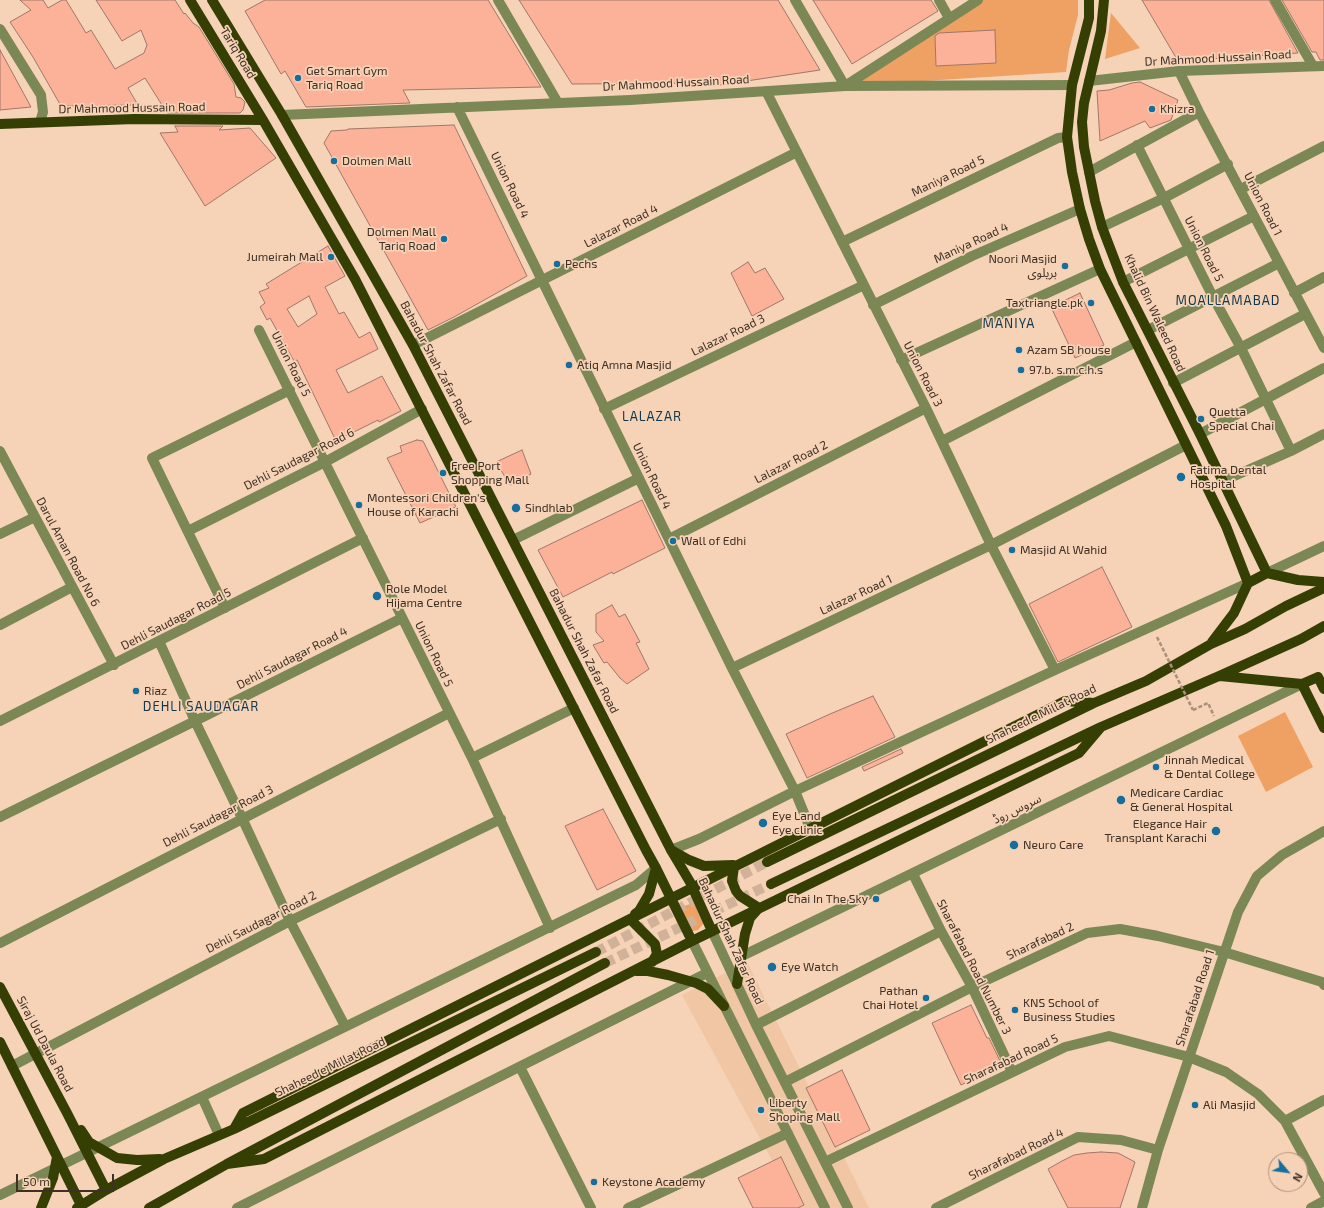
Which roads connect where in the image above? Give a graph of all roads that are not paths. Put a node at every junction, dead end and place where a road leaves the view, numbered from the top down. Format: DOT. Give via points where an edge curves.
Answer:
graph roads {
  1 [pos="190,0"];
  2 [pos="212,0"];
  3 [pos="498,0"];
  4 [pos="795,0"];
  5 [pos="939,0"];
  6 [pos="978,0"];
  7 [pos="1089,0"];
  8 [pos="1104,0"];
  9 [pos="1276,0"];
  10 [pos="949,18"];
  11 [pos="0,29"];
  12 [pos="1313,66"];
  13 [pos="1324,66"];
  14 [pos="1179,71"];
  15 [pos="1089,81"];
  16 [pos="1072,85"];
  17 [pos="845,86"];
  18 [pos="766,91"];
  19 [pos="558,102"];
  20 [pos="456,107"];
  21 [pos="1199,112"];
  22 [pos="282,115"];
  23 [pos="264,120"];
  24 [pos="40,122"];
  25 [pos="0,124"];
  26 [pos="1067,137"];
  27 [pos="1138,145"];
  28 [pos="1324,146"];
  29 [pos="797,152"];
  30 [pos="1228,164"];
  31 [pos="1088,172"];
  32 [pos="1241,189"];
  33 [pos="1164,198"];
  34 [pos="1080,209"];
  35 [pos="1254,216"];
  36 [pos="1102,227"];
  37 [pos="842,242"];
  38 [pos="1190,249"];
  39 [pos="1279,263"];
  40 [pos="1100,269"];
  41 [pos="1324,278"];
  42 [pos="542,281"];
  43 [pos="1123,282"];
  44 [pos="864,285"];
  45 [pos="1294,292"];
  46 [pos="1214,297"];
  47 [pos="874,305"];
  48 [pos="1305,314"];
  49 [pos="259,330"];
  50 [pos="1148,330"];
  51 [pos="1136,342"];
  52 [pos="413,345"];
  53 [pos="1241,348"];
  54 [pos="1324,348"];
  55 [pos="901,360"];
  56 [pos="1324,368"];
  57 [pos="1173,383"];
  58 [pos="290,390"];
  59 [pos="1266,399"];
  60 [pos="926,408"];
  61 [pos="422,409"];
  62 [pos="604,409"];
  63 [pos="1200,434"];
  64 [pos="1324,434"];
  65 [pos="942,441"];
  66 [pos="1186,445"];
  67 [pos="0,451"];
  68 [pos="1291,451"];
  69 [pos="325,462"];
  70 [pos="639,478"];
  71 [pos="1223,481"];
  72 [pos="35,516"];
  73 [pos="1241,518"];
  74 [pos="1226,526"];
  75 [pos="188,530"];
  76 [pos="0,534"];
  77 [pos="363,538"];
  78 [pos="669,539"];
  79 [pos="513,540"];
  80 [pos="992,545"];
  81 [pos="1324,546"];
  82 [pos="1267,573"];
  83 [pos="1324,582"];
  84 [pos="1248,583"];
  85 [pos="72,587"];
  86 [pos="1324,588"];
  87 [pos="225,608"];
  88 [pos="402,618"];
  89 [pos="0,625"];
  90 [pos="1324,626"];
  91 [pos="160,641"];
  92 [pos="1211,644"];
  93 [pos="114,665"];
  94 [pos="732,668"];
  95 [pos="1324,668"];
  96 [pos="1055,670"];
  97 [pos="1219,676"];
  98 [pos="1321,676"];
  99 [pos="1302,684"];
  100 [pos="1324,689"];
  101 [pos="1094,702"];
  102 [pos="574,708"];
  103 [pos="448,713"];
  104 [pos="195,721"];
  105 [pos="0,722"];
  106 [pos="1101,727"];
  107 [pos="1324,728"];
  108 [pos="472,758"];
  109 [pos="795,791"];
  110 [pos="0,817"];
  111 [pos="242,818"];
  112 [pos="501,819"];
  113 [pos="810,828"];
  114 [pos="1324,831"];
  115 [pos="671,850"];
  116 [pos="767,862"];
  117 [pos="736,866"];
  118 [pos="656,868"];
  119 [pos="913,874"];
  120 [pos="772,884"];
  121 [pos="692,888"];
  122 [pos="671,898"];
  123 [pos="759,908"];
  124 [pos="626,921"];
  125 [pos="290,922"];
  126 [pos="550,928"];
  127 [pos="712,931"];
  128 [pos="941,931"];
  129 [pos="692,941"];
  130 [pos="0,943"];
  131 [pos="596,952"];
  132 [pos="1224,952"];
  133 [pos="742,956"];
  134 [pos="652,962"];
  135 [pos="606,964"];
  136 [pos="634,971"];
  137 [pos="707,973"];
  138 [pos="690,981"];
  139 [pos="737,984"];
  140 [pos="1324,985"];
  141 [pos="972,986"];
  142 [pos="0,987"];
  143 [pos="724,1006"];
  144 [pos="756,1025"];
  145 [pos="345,1026"];
  146 [pos="0,1042"];
  147 [pos="36,1054"];
  148 [pos="1189,1058"];
  149 [pos="12,1066"];
  150 [pos="520,1067"];
  151 [pos="1012,1072"];
  152 [pos="785,1082"];
  153 [pos="202,1097"];
  154 [pos="1324,1100"];
  155 [pos="67,1113"];
  156 [pos="1285,1121"];
  157 [pos="234,1128"];
  158 [pos="788,1133"];
  159 [pos="219,1135"];
  160 [pos="99,1148"];
  161 [pos="1158,1150"];
  162 [pos="87,1154"];
  163 [pos="164,1159"];
  164 [pos="825,1162"];
  165 [pos="58,1164"];
  166 [pos="227,1164"];
  167 [pos="106,1190"];
  168 [pos="1324,1193"];
  169 [pos="0,1195"];
  170 [pos="169,1197"];
  171 [pos="1324,1201"];
  172 [pos="79,1207"];
  173 [pos="41,1208"];
  174 [pos="148,1208"];
  175 [pos="165,1208"];
  176 [pos="237,1208"];
  177 [pos="591,1208"];
  178 [pos="628,1208"];
  179 [pos="825,1208"];
  180 [pos="848,1208"];
  181 [pos="936,1208"];
  182 [pos="1142,1208"];
  183 [pos="1311,1208"];
  1 -- 23 [label="main road, Tariq Road"];
  2 -- 22 [label="main road, Tariq Road"];
  3 -- 19 [label="street"];
  4 -- 17 [label="street"];
  5 -- 10 [label="street"];
  6 -- 10 [label="street"];
  7 -- 16 [label="main road" via="1089,18"];
  8 -- 15 [label="main road, Khalid Bin Waleed Road" via="1101,31"];
  9 -- 12 [label="street"];
  10 -- 17 [label="street"];
  11 -- 24 [label="street" via="41,95 43,112"];
  12 -- 13 [label="street, Dr Mahmood Hussain Road"];
  12 -- 14 [label="street, Dr Mahmood Hussain Road"];
  14 -- 15 [label="street, Dr Mahmood Hussain Road"];
  14 -- 21 [label="street, Union Road 1"];
  15 -- 31 [label="main road, Khalid Bin Waleed Road" via="1082,122"];
  16 -- 17 [label="street, Dr Mahmood Hussain Road"];
  16 -- 26 [label="main road"];
  17 -- 18 [label="street, Dr Mahmood Hussain Road"];
  18 -- 19 [label="street, Dr Mahmood Hussain Road"];
  18 -- 29 [label="street, Union Road 3"];
  19 -- 20 [label="street, Dr Mahmood Hussain Road"];
  20 -- 22 [label="street, Dr Mahmood Hussain Road"];
  20 -- 42 [label="street, Union Road 4"];
  21 -- 27 [label="street"];
  21 -- 30 [label="street, Union Road 1"];
  22 -- 52 [label="main road, Bahadur Shah Zafar Road"];
  23 -- 24 [label="main road, Dr Mahmood Hussain Road" via="134,119"];
  23 -- 61 [label="main road" via="355,278"];
  24 -- 25 [label="main road, Dr Mahmood Hussain Road"];
  26 -- 34 [label="main road"];
  26 -- 37 [label="street, Maniya Road 5" via="1058,138"];
  27 -- 31 [label="street"];
  27 -- 33 [label="street, Union Road 5"];
  28 -- 32 [label="street"];
  29 -- 37 [label="street, Union Road 3"];
  29 -- 42 [label="street, Lalazar Road 4"];
  30 -- 32 [label="street, Union Road 1"];
  30 -- 33 [label="street"];
  31 -- 36 [label="main road, Khalid Bin Waleed Road"];
  32 -- 35 [label="street, Union Road 1"];
  33 -- 36 [label="street"];
  33 -- 38 [label="street, Union Road 5"];
  34 -- 40 [label="main road"];
  34 -- 47 [label="street, Maniya Road 4" via="972,256"];
  35 -- 38 [label="street"];
  35 -- 39 [label="street, Union Road 1"];
  36 -- 43 [label="main road, Khalid Bin Waleed Road"];
  37 -- 44 [label="street, Union Road 3"];
  38 -- 43 [label="street"];
  38 -- 46 [label="street, Union Road 5"];
  39 -- 45 [label="street, Union Road 1"];
  39 -- 46 [label="street"];
  40 -- 51 [label="main road"];
  40 -- 55 [label="street"];
  41 -- 45 [label="street"];
  42 -- 52 [label="street, Lalazar Road 4"];
  42 -- 62 [label="street, Union Road 4"];
  43 -- 50 [label="main road, Khalid Bin Waleed Road"];
  44 -- 47 [label="street, Union Road 3"];
  44 -- 62 [label="street, Lalazar Road 3"];
  45 -- 48 [label="street, Union Road 1"];
  46 -- 50 [label="street"];
  46 -- 53 [label="street, Union Road 5"];
  47 -- 55 [label="street, Union Road 3"];
  48 -- 53 [label="street"];
  48 -- 54 [label="street, Union Road 1"];
  49 -- 58 [label="street, Union Road 5"];
  50 -- 57 [label="main road, Khalid Bin Waleed Road"];
  51 -- 65 [label="street"];
  51 -- 66 [label="main road"];
  52 -- 79 [label="main road, Bahadur Shah Zafar Road"];
  53 -- 57 [label="street"];
  53 -- 59 [label="street, Union Road 5"];
  55 -- 60 [label="street, Union Road 3"];
  56 -- 59 [label="street"];
  57 -- 63 [label="main road, Khalid Bin Waleed Road"];
  58 -- 69 [label="street, Union Road 5"];
  58 -- 75 [label="street" via="152,458"];
  59 -- 63 [label="street"];
  59 -- 68 [label="street, Union Road 5"];
  60 -- 65 [label="street, Union Road 3"];
  60 -- 78 [label="street, Lalazar Road 2"];
  61 -- 69 [label="street, Dehli Saudagar Road 6"];
  61 -- 102 [label="main road"];
  62 -- 70 [label="street, Union Road 4"];
  63 -- 71 [label="main road, Khalid Bin Waleed Road"];
  64 -- 68 [label="street"];
  65 -- 80 [label="street, Union Road 3"];
  66 -- 74 [label="main road"];
  66 -- 80 [label="street, Lalazar Road 1"];
  67 -- 72 [label="street, Darul Aman Road No 6"];
  68 -- 71 [label="street"];
  69 -- 75 [label="street, Dehli Saudagar Road 6"];
  69 -- 77 [label="street, Union Road 5"];
  70 -- 78 [label="street, Union Road 4"];
  70 -- 79 [label="street"];
  71 -- 73 [label="main road, Khalid Bin Waleed Road"];
  72 -- 76 [label="street"];
  72 -- 85 [label="street, Darul Aman Road No 6"];
  73 -- 74 [label="main road"];
  73 -- 82 [label="main road, Khalid Bin Waleed Road"];
  74 -- 84 [label="main road"];
  75 -- 87 [label="street"];
  77 -- 87 [label="street, Dehli Saudagar Road 5"];
  77 -- 88 [label="street, Union Road 5"];
  78 -- 94 [label="street, Union Road 4"];
  79 -- 115 [label="main road, Bahadur Shah Zafar Road"];
  80 -- 94 [label="street, Lalazar Road 1"];
  80 -- 96 [label="street, Union Road 3"];
  81 -- 82 [label="street"];
  82 -- 83 [label="main road" via="1298,580"];
  82 -- 84 [label="main road"];
  84 -- 92 [label="main road" via="1234,613"];
  84 -- 96 [label="street"];
  85 -- 89 [label="street"];
  85 -- 93 [label="street, Darul Aman Road No 6"];
  86 -- 92 [label="main road, Shaheed e Millat Road"];
  87 -- 91 [label="street, Dehli Saudagar Road 5"];
  88 -- 103 [label="street, Union Road 5"];
  88 -- 104 [label="street, Dehli Saudagar Road 4"];
  90 -- 97 [label="main road"];
  91 -- 93 [label="street, Dehli Saudagar Road 5"];
  91 -- 104 [label="street"];
  92 -- 101 [label="main road, Shaheed e Millat Road" via="1146,681"];
  93 -- 105 [label="street, Dehli Saudagar Road 5"];
  94 -- 109 [label="street, Union Road 4"];
  95 -- 98 [label="main road"];
  96 -- 109 [label="street"];
  97 -- 99 [label="main road"];
  97 -- 106 [label="main road"];
  98 -- 99 [label="main road"];
  98 -- 100 [label="main road"];
  99 -- 107 [label="main road"];
  99 -- 119 [label="street, سروس روڈ"];
  101 -- 113 [label="main road" via="1065,701"];
  101 -- 116 [label="main road, Shaheed e Millat Road"];
  102 -- 108 [label="street"];
  102 -- 118 [label="main road"];
  103 -- 108 [label="street, Union Road 5"];
  103 -- 111 [label="street, Dehli Saudagar Road 3"];
  104 -- 110 [label="street, Dehli Saudagar Road 4"];
  104 -- 111 [label="street"];
  106 -- 120 [label="main road"];
  106 -- 123 [label="main road" via="1079,753"];
  108 -- 112 [label="street, Union Road 5"];
  109 -- 113 [label="street, Union Road 4"];
  109 -- 115 [label="street"];
  111 -- 125 [label="street"];
  111 -- 130 [label="street, Dehli Saudagar Road 3"];
  112 -- 125 [label="street, Dehli Saudagar Road 2"];
  112 -- 126 [label="street, Union Road 5"];
  113 -- 117 [label="main road"];
  114 -- 132 [label="street, Sharafabad Road 1" via="1282,855 1257,876 1238,912"];
  115 -- 117 [label="main road" via="704,866"];
  115 -- 121 [label="main road, Bahadur Shah Zafar Road"];
  117 -- 121 [label="main road"];
  117 -- 123 [label="main road" via="732,881 736,891"];
  118 -- 122 [label="main road"];
  118 -- 124 [label="main road" via="649,894 640,911"];
  118 -- 126 [label="street" via="636,886"];
  119 -- 128 [label="street, Sharafabad Road Number 3"];
  119 -- 133 [label="street, سروس روڈ"];
  121 -- 122 [label="main road"];
  121 -- 127 [label="main road, Bahadur Shah Zafar Road"];
  122 -- 124 [label="main road"];
  122 -- 129 [label="main road"];
  123 -- 127 [label="main road"];
  123 -- 133 [label="main road" via="750,918"];
  124 -- 134 [label="main road" via="655,944 656,954"];
  124 -- 157 [label="main road" via="244,1113"];
  125 -- 145 [label="street"];
  125 -- 147 [label="street, Dehli Saudagar Road 2"];
  126 -- 145 [label="street"];
  127 -- 129 [label="main road"];
  127 -- 139 [label="street, Bahadur Shah Zafar Road"];
  128 -- 141 [label="street, Sharafabad Road Number 3"];
  128 -- 144 [label="street"];
  129 -- 134 [label="main road"];
  129 -- 137 [label="street"];
  131 -- 157 [label="main road, Shaheed e Millat Road"];
  132 -- 140 [label="street, Sharafabad 2" via="1322,982"];
  132 -- 141 [label="street, Sharafabad 2" via="1120,929 1087,933"];
  132 -- 148 [label="street, Sharafabad Road 1"];
  133 -- 139 [label="main road"];
  134 -- 136 [label="main road"];
  135 -- 166 [label="main road"];
  136 -- 138 [label="main road" via="648,971"];
  136 -- 166 [label="main road" via="264,1159"];
  137 -- 138 [label="street"];
  137 -- 143 [label="street"];
  138 -- 143 [label="main road" via="708,989"];
  138 -- 150 [label="street"];
  139 -- 144 [label="street, Bahadur Shah Zafar Road"];
  141 -- 151 [label="street, Sharafabad Road Number 3"];
  141 -- 152 [label="street, Sharafabad 2"];
  142 -- 147 [label="main road, Siraj Ud Daula Road"];
  143 -- 158 [label="street"];
  144 -- 152 [label="street, Bahadur Shah Zafar Road"];
  145 -- 153 [label="street"];
  146 -- 149 [label="main road"];
  147 -- 149 [label="street, Dehli Saudagar Road 2"];
  147 -- 155 [label="main road, Siraj Ud Daula Road"];
  148 -- 151 [label="street, Sharafabad Road 5" via="1109,1036 1065,1047"];
  148 -- 156 [label="street, Sharafabad Road 5" via="1226,1072 1258,1094"];
  148 -- 161 [label="street, Sharafabad Road 1"];
  149 -- 165 [label="main road"];
  150 -- 176 [label="street"];
  150 -- 177 [label="street"];
  151 -- 164 [label="street, Sharafabad Road 5"];
  152 -- 164 [label="street, Bahadur Shah Zafar Road"];
  153 -- 159 [label="street"];
  153 -- 160 [label="street"];
  154 -- 156 [label="street"];
  155 -- 160 [label="main road" via="90,1142"];
  155 -- 162 [label="main road"];
  156 -- 168 [label="street, Sharafabad Road 5"];
  157 -- 159 [label="main road, Shaheed e Millat Road"];
  158 -- 178 [label="street"];
  158 -- 179 [label="street"];
  159 -- 163 [label="main road, Shaheed e Millat Road"];
  160 -- 162 [label="street"];
  160 -- 163 [label="main road" via="117,1158"];
  161 -- 181 [label="street, Sharafabad Road 4" via="1121,1140 1078,1137"];
  161 -- 182 [label="street, Sharafabad Road 1"];
  162 -- 165 [label="street"];
  162 -- 167 [label="main road"];
  163 -- 167 [label="main road, Shaheed e Millat Road"];
  164 -- 180 [label="street, Bahadur Shah Zafar Road"];
  165 -- 169 [label="street"];
  165 -- 172 [label="main road"];
  165 -- 173 [label="main road"];
  166 -- 170 [label="main road"];
  167 -- 172 [label="main road, Shaheed e Millat Road"];
  170 -- 174 [label="main road"];
  170 -- 175 [label="main road"];
  171 -- 183 [label="street"];
}
